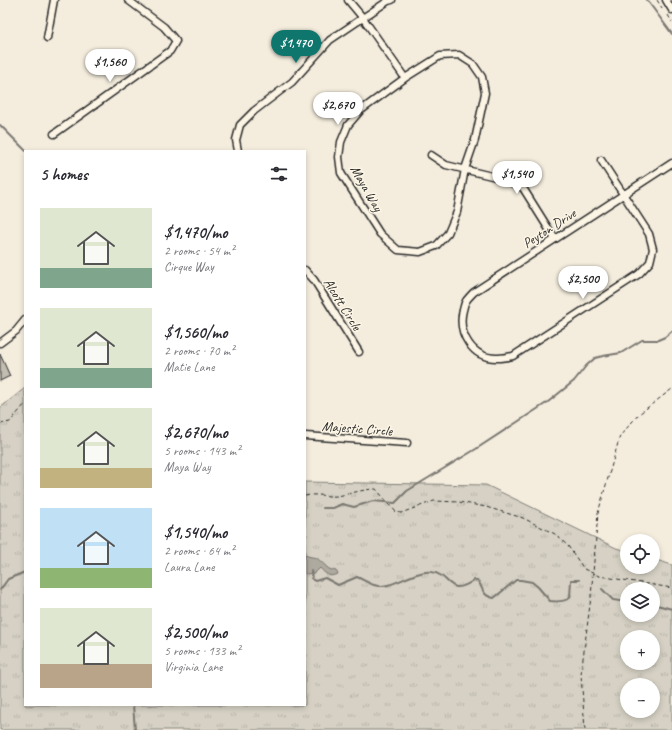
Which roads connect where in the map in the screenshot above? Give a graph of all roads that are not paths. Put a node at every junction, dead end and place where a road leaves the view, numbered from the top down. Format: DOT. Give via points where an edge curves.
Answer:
graph roads {
  1 [pos="54,0"];
  2 [pos="128,0"];
  3 [pos="348,0"];
  4 [pos="392,0"];
  5 [pos="666,0"];
  6 [pos="672,10"];
  7 [pos="363,18"];
  8 [pos="47,38"];
  9 [pos="405,78"];
  10 [pos="54,134"];
  11 [pos="238,150"];
  12 [pos="432,155"];
  13 [pos="601,160"];
  14 [pos="672,163"];
  15 [pos="465,169"];
  16 [pos="624,195"];
  17 [pos="555,239"];
  18 [pos="306,271"];
  19 [pos="24,321"];
  20 [pos="0,343"];
  21 [pos="359,352"];
  22 [pos="306,436"];
  23 [pos="407,443"];
  1 -- 8 [label="street"];
  2 -- 10 [label="street" via="164,27 176,41 170,51"];
  3 -- 7 [label="street"];
  4 -- 7 [label="street"];
  5 -- 6 [label="street"];
  7 -- 9 [label="street"];
  7 -- 11 [label="street" via="330,40 292,82 240,125 236,140"];
  9 -- 15 [label="street, Maya Way" via="440,56 459,55 473,64 482,77 485,94 475,140"];
  9 -- 15 [label="street, Maya Way" via="360,111 348,125 341,142 339,157 342,173 380,234 398,250 420,252 436,246 448,233 457,212"];
  12 -- 15 [label="street" via="446,165"];
  13 -- 16 [label="street"];
  14 -- 16 [label="street, Peyton Drive"];
  15 -- 17 [label="street" via="504,179 523,188"];
  16 -- 17 [label="street, Peyton Drive"];
  16 -- 17 [label="street, Peyton Drive" via="649,234 653,249 650,262 639,274 513,356 497,358 483,355 473,349 461,329 465,302 474,292"];
  18 -- 21 [label="street, Alcott Circle"];
  19 -- 20 [label="street"];
  22 -- 23 [label="street, Majestic Circle"];
}
